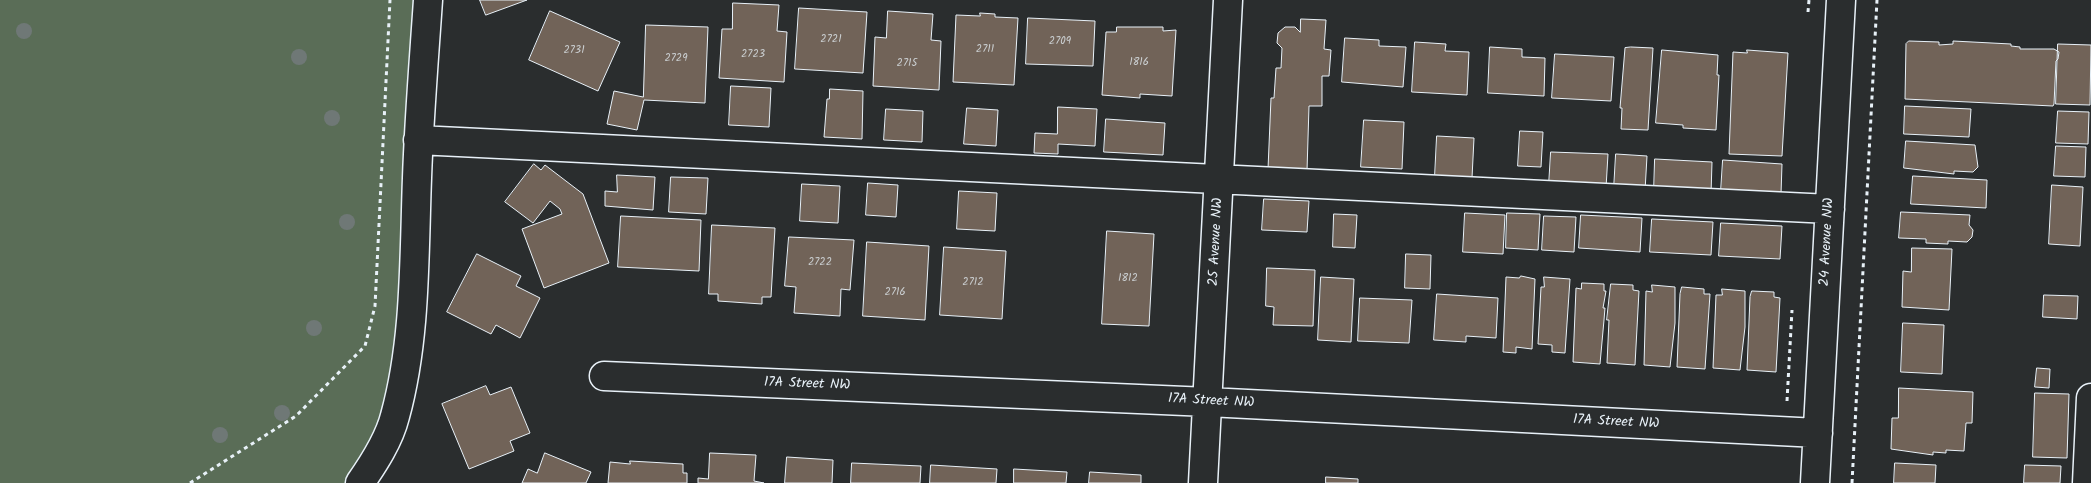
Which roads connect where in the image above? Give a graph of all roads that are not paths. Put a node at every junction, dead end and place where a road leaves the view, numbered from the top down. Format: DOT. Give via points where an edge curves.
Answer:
graph roads {
  1 [pos="428,0"];
  2 [pos="1228,0"];
  3 [pos="1841,0"];
  4 [pos="418,140"];
  5 [pos="1220,178"];
  6 [pos="1830,209"];
  7 [pos="604,376"];
  8 [pos="2091,398"];
  9 [pos="1208,402"];
  10 [pos="1818,433"];
  11 [pos="360,483"];
  12 [pos="1203,483"];
  13 [pos="1815,483"];
  14 [pos="2087,483"];
  1 -- 4 [label="street"];
  2 -- 5 [label="street, 25 Avenue NW"];
  3 -- 6 [label="street, 24 Avenue NW"];
  4 -- 5 [label="street"];
  4 -- 11 [label="street" via="406,364 395,418 376,461"];
  5 -- 6 [label="street"];
  5 -- 9 [label="street, 25 Avenue NW"];
  6 -- 10 [label="street, 24 Avenue NW"];
  7 -- 9 [label="street, 17A Street NW"];
  8 -- 14 [label="street"];
  9 -- 10 [label="street, 17A Street NW"];
  9 -- 12 [label="street, 25 Avenue NW"];
  10 -- 13 [label="street, 24 Avenue NW"];
}
